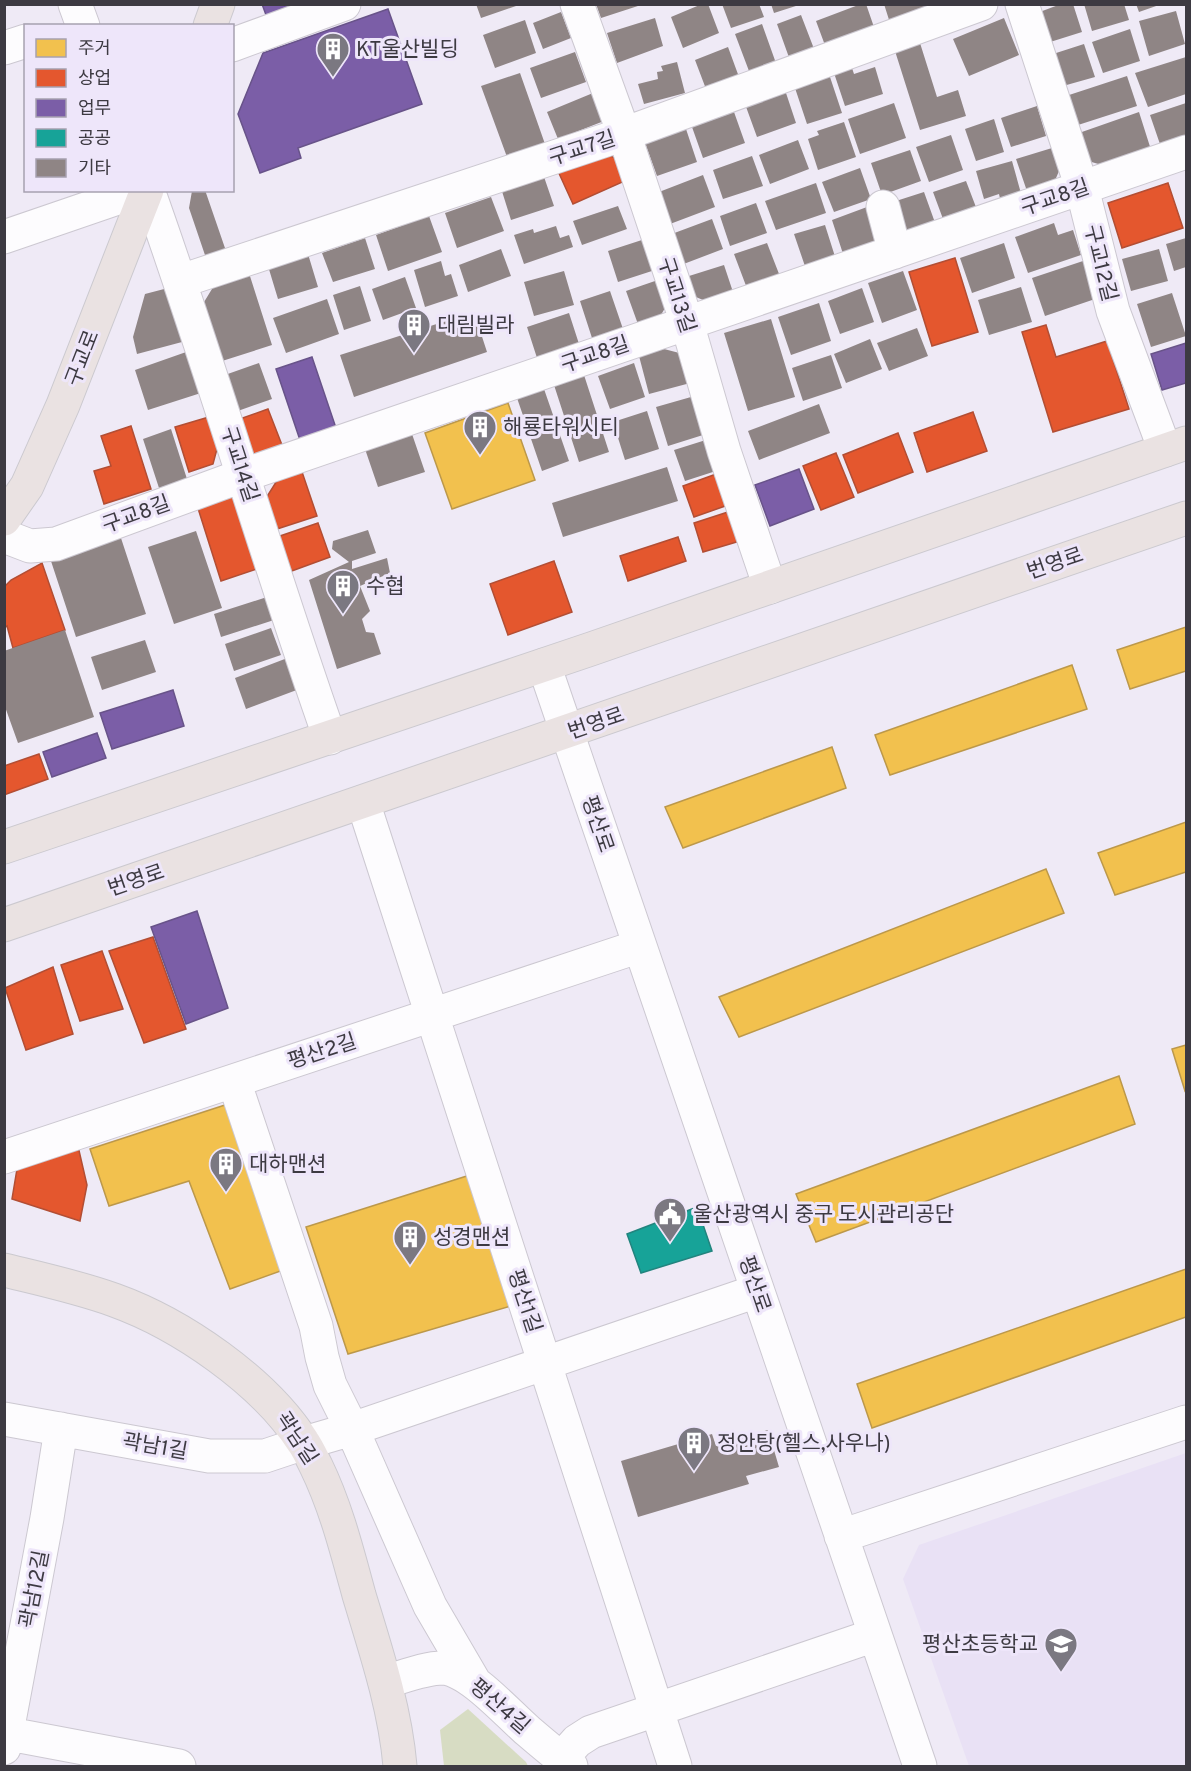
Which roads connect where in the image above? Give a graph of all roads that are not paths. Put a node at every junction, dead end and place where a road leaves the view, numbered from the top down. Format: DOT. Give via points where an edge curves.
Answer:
graph roads {
  1 [pos="218,4"];
  2 [pos="344,4"];
  3 [pos="577,4"];
  4 [pos="981,4"];
  5 [pos="1022,4"];
  6 [pos="211,24"];
  7 [pos="24,41"];
  8 [pos="234,44"];
  9 [pos="4,48"];
  10 [pos="624,134"];
  11 [pos="1186,152"];
  12 [pos="1082,188"];
  13 [pos="135,192"];
  14 [pos="147,192"];
  15 [pos="149,192"];
  16 [pos="883,207"];
  17 [pos="4,237"];
  18 [pos="895,252"];
  19 [pos="181,281"];
  20 [pos="687,323"];
  21 [pos="1176,446"];
  22 [pos="244,475"];
  23 [pos="1186,518"];
  24 [pos="4,519"];
  25 [pos="4,536"];
  26 [pos="770,587"];
  27 [pos="544,665"];
  28 [pos="567,733"];
  29 [pos="330,738"];
  30 [pos="363,802"];
  31 [pos="4,848"];
  32 [pos="4,925"];
  33 [pos="640,946"];
  34 [pos="433,1015"];
  35 [pos="234,1081"];
  36 [pos="4,1157"];
  37 [pos="4,1270"];
  38 [pos="757,1291"];
  39 [pos="545,1363"];
  40 [pos="4,1419"];
  41 [pos="1186,1422"];
  42 [pos="62,1429"];
  43 [pos="352,1429"];
  44 [pos="304,1443"];
  45 [pos="841,1536"];
  46 [pos="875,1635"];
  47 [pos="385,1682"];
  48 [pos="475,1683"];
  49 [pos="657,1709"];
  50 [pos="5,1738"];
  51 [pos="566,1763"];
  52 [pos="179,1767"];
  53 [pos="400,1767"];
  54 [pos="675,1767"];
  55 [pos="920,1767"];
  1 -- 6 [label="main road"];
  2 -- 8 [label="street"];
  3 -- 10 [label="street, 구교13길"];
  4 -- 10 [label="street, 구교7길"];
  5 -- 12 [label="street, 구교12길"];
  7 -- 9 [label="street"];
  10 -- 19 [label="street, 구교7길"];
  10 -- 20 [label="street, 구교13길"];
  11 -- 12 [label="street, 구교8길"];
  12 -- 18 [label="street, 구교8길"];
  12 -- 21 [label="street, 구교12길" via="1113,310"];
  13 -- 17 [label="street"];
  14 -- 24 [label="main road, 구교로" via="63,405 27,486"];
  15 -- 19 [label="street, 구교14길"];
  16 -- 18 [label="street"];
  18 -- 20 [label="street, 구교8길"];
  19 -- 22 [label="street, 구교14길"];
  20 -- 22 [label="street, 구교8길"];
  20 -- 26 [label="street, 구교13길" via="724,451"];
  21 -- 26 [label="main road"];
  22 -- 25 [label="street, 구교8길" via="56,544 30,546"];
  22 -- 29 [label="street, 구교14길"];
  23 -- 28 [label="main road, 번영로"];
  26 -- 27 [label="main road"];
  27 -- 28 [label="street, 평산로"];
  27 -- 29 [label="main road"];
  28 -- 30 [label="main road, 번영로"];
  28 -- 33 [label="street, 평산로"];
  29 -- 31 [label="main road"];
  30 -- 32 [label="main road, 번영로"];
  30 -- 34 [label="street, 평산1길"];
  33 -- 34 [label="street, 평산2길"];
  33 -- 38 [label="street, 평산로"];
  34 -- 35 [label="street, 평산2길"];
  34 -- 39 [label="street, 평산1길"];
  35 -- 36 [label="street, 평산2길"];
  35 -- 43 [label="street" via="316,1326 330,1385"];
  37 -- 44 [label="main road, 곽남길" via="116,1301 201,1345 276,1405"];
  38 -- 39 [label="street, 곽남1길"];
  38 -- 45 [label="street, 평산로"];
  39 -- 43 [label="street, 곽남1길"];
  39 -- 49 [label="street, 평산1길"];
  40 -- 42 [label="street, 곽남1길"];
  41 -- 45 [label="street"];
  42 -- 44 [label="street, 곽남1길" via="209,1456 265,1456"];
  42 -- 50 [label="street, 곽남12길"];
  43 -- 44 [label="street, 곽남1길"];
  43 -- 48 [label="street" via="430,1606"];
  44 -- 47 [label="main road, 곽남길" via="331,1499"];
  45 -- 46 [label="street, 평산로"];
  46 -- 49 [label="street"];
  46 -- 55 [label="street, 평산로"];
  47 -- 48 [label="street, 평산4길" via="444,1668"];
  47 -- 53 [label="main road, 곽남길"];
  48 -- 51 [label="street, 평산4길"];
  49 -- 51 [label="street" via="591,1732 577,1741"];
  49 -- 54 [label="street, 평산1길"];
  50 -- 52 [label="street"];
}
